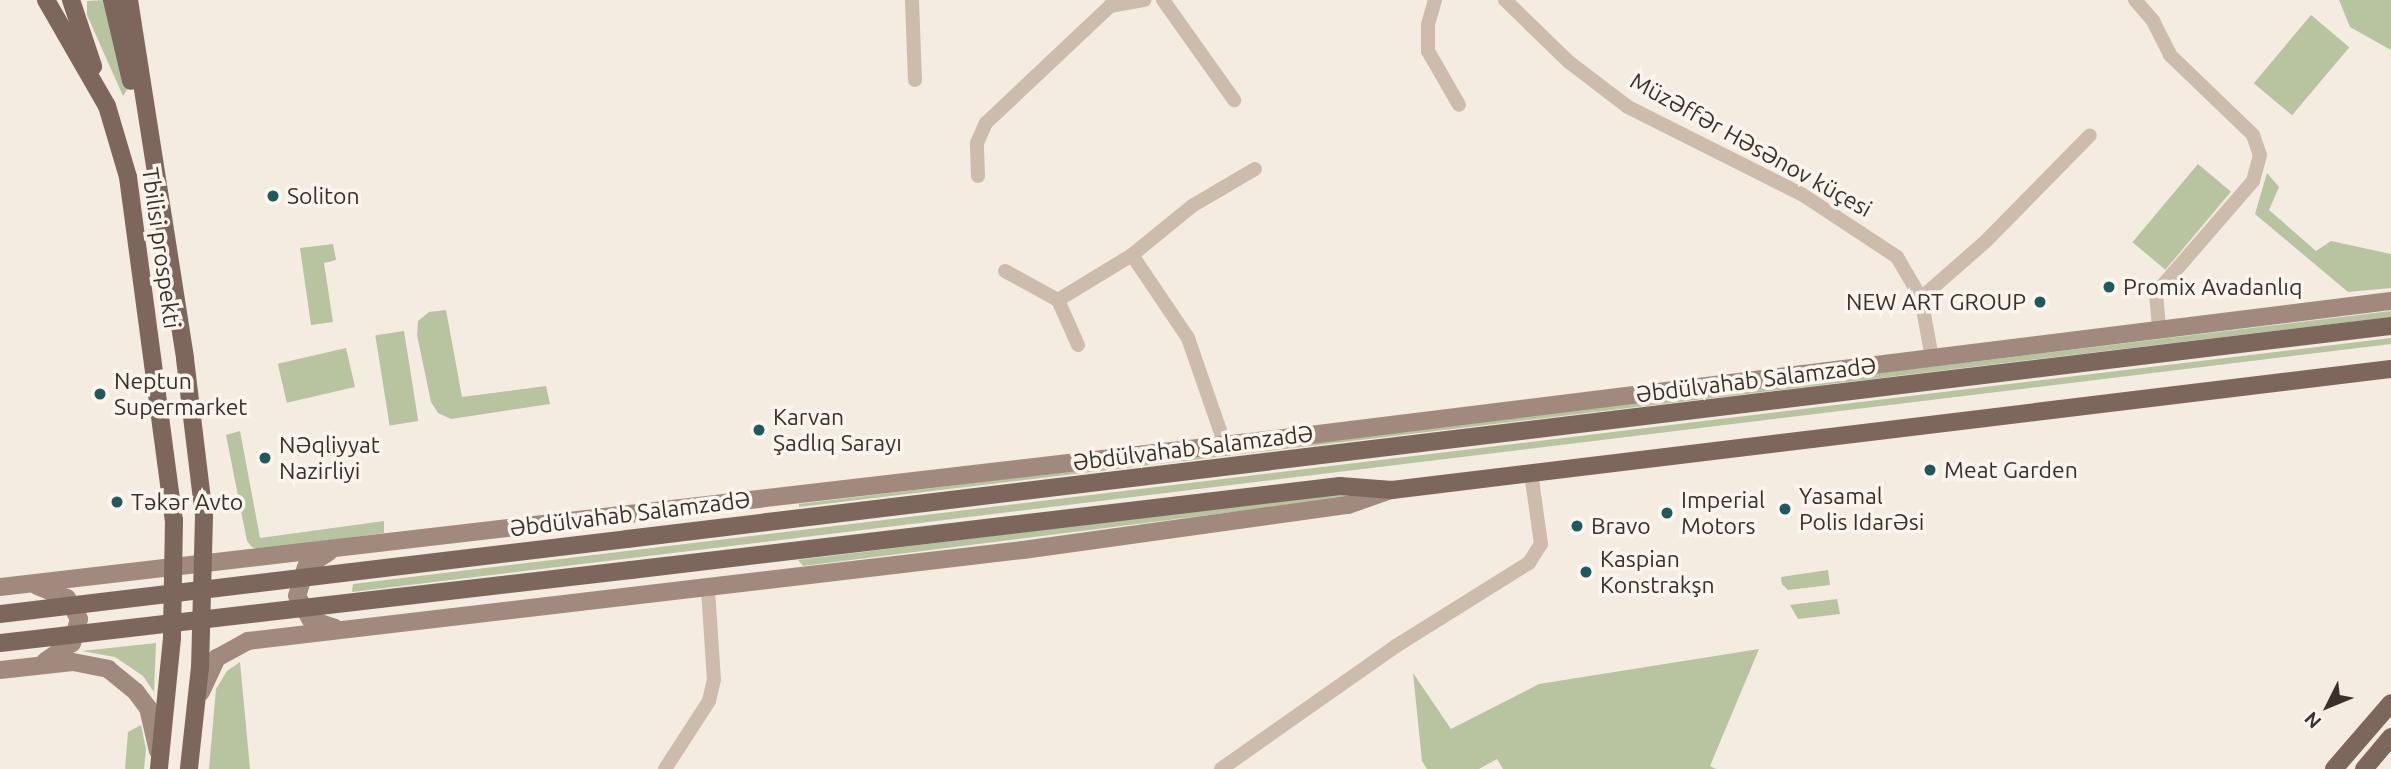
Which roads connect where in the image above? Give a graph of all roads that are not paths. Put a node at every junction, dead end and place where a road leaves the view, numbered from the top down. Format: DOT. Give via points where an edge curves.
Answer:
graph roads {
  1 [pos="46,0"];
  2 [pos="71,0"];
  3 [pos="113,0"];
  4 [pos="129,0"];
  5 [pos="912,0"];
  6 [pos="1144,0"];
  7 [pos="1163,0"];
  8 [pos="1435,0"];
  9 [pos="1505,0"];
  10 [pos="2135,0"];
  11 [pos="1106,3"];
  12 [pos="915,80"];
  13 [pos="1234,100"];
  14 [pos="1459,105"];
  15 [pos="107,106"];
  16 [pos="2091,135"];
  17 [pos="1255,169"];
  18 [pos="978,176"];
  19 [pos="1132,255"];
  20 [pos="1005,271"];
  21 [pos="1921,298"];
  22 [pos="1058,300"];
  23 [pos="2391,301"];
  24 [pos="2391,326"];
  25 [pos="2159,328"];
  26 [pos="1078,345"];
  27 [pos="1932,358"];
  28 [pos="186,359"];
  29 [pos="2391,369"];
  30 [pos="1225,445"];
  31 [pos="1531,473"];
  32 [pos="1392,490"];
  33 [pos="335,549"];
  34 [pos="206,565"];
  35 [pos="176,568"];
  36 [pos="30,584"];
  37 [pos="0,587"];
  38 [pos="708,590"];
  39 [pos="0,614"];
  40 [pos="347,629"];
  41 [pos="0,643"];
  42 [pos="32,666"];
  43 [pos="0,670"];
  44 [pos="2391,703"];
  45 [pos="197,706"];
  46 [pos="2391,737"];
  47 [pos="160,765"];
  48 [pos="189,769"];
  49 [pos="665,769"];
  50 [pos="1221,769"];
  51 [pos="2334,769"];
  52 [pos="2364,769"];
  1 -- 15 [label="main road, Tbilisi prospekti"];
  2 -- 15 [label="main road"];
  3 -- 28 [label="main road" via="138,114 169,304"];
  4 -- 28 [label="main road, Tbilisi prospekti"];
  5 -- 12 [label="street"];
  6 -- 11 [label="street"];
  7 -- 13 [label="street"];
  8 -- 14 [label="street" via="1427,24 1427,51"];
  9 -- 21 [label="street, Müzəffər Həsənov küçesi" via="1559,53 1628,107 1803,195 1874,240 1897,257"];
  10 -- 25 [label="street" via="2170,55 2253,135 2260,155 2253,181 2156,293"];
  11 -- 18 [label="street" via="986,123 977,143"];
  15 -- 35 [label="main road, Tbilisi prospekti" via="128,177 174,520"];
  16 -- 21 [label="street" via="1986,241"];
  17 -- 19 [label="street" via="1192,206"];
  19 -- 22 [label="street"];
  19 -- 30 [label="street" via="1188,338"];
  20 -- 22 [label="street"];
  21 -- 27 [label="street, Müzəffər Həsənov küçesi"];
  22 -- 26 [label="street"];
  23 -- 25 [label="main road, Əbdülvahab Salamzadə"];
  24 -- 39 [label="main road, Əbdülvahab Salamzadə, bridge"];
  25 -- 27 [label="main road, Əbdülvahab Salamzadə"];
  27 -- 30 [label="main road, Əbdülvahab Salamzadə"];
  28 -- 34 [label="main road, Tbilisi prospekti"];
  29 -- 31 [label="main road"];
  30 -- 33 [label="main road, Əbdülvahab Salamzadə"];
  31 -- 32 [label="main road"];
  31 -- 50 [label="street" via="1541,544 1529,563 1396,646"];
  32 -- 38 [label="main road" via="1348,505"];
  32 -- 41 [label="main road, bridge" via="1340,486"];
  33 -- 34 [label="main road, Əbdülvahab Salamzadə"];
  33 -- 40 [label="main road" via="306,567 298,596 311,620"];
  34 -- 35 [label="main road, Əbdülvahab Salamzadə"];
  34 -- 45 [label="main road"];
  35 -- 36 [label="main road"];
  35 -- 47 [label="main road"];
  36 -- 37 [label="main road"];
  36 -- 42 [label="main road" via="67,598 79,619 78,632 65,651"];
  38 -- 40 [label="main road"];
  38 -- 49 [label="street" via="714,680 709,701"];
  40 -- 45 [label="main road" via="248,641 229,648 205,678"];
  42 -- 43 [label="main road"];
  42 -- 47 [label="main road" via="90,664 121,677 148,708"];
  44 -- 51 [label="main road"];
  45 -- 48 [label="main road"];
  46 -- 52 [label="main road"];
}
